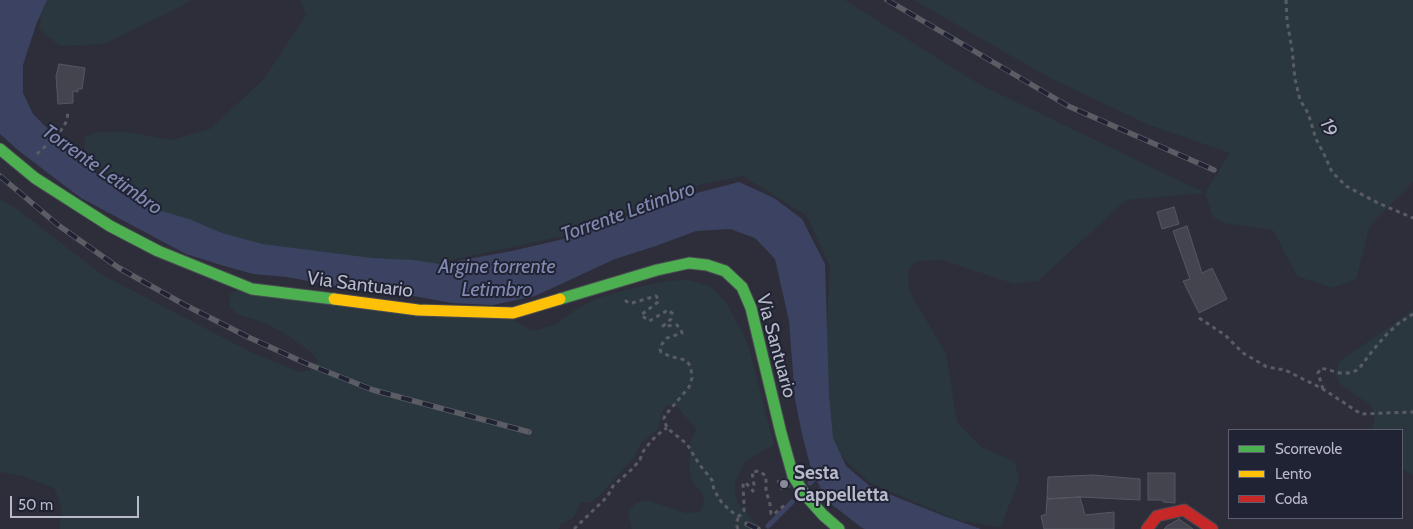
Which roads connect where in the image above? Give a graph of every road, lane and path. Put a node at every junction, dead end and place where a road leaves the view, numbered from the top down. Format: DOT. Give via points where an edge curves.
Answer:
graph roads {
  1 [pos="1286,0"];
  2 [pos="68,111"];
  3 [pos="0,149"];
  4 [pos="33,157"];
  5 [pos="1413,218"];
  6 [pos="633,297"];
  7 [pos="1413,314"];
  8 [pos="1199,318"];
  9 [pos="1323,389"];
  10 [pos="1413,412"];
  11 [pos="667,428"];
  12 [pos="800,488"];
  13 [pos="739,516"];
  14 [pos="574,529"];
  15 [pos="738,529"];
  16 [pos="839,529"];
  17 [pos="1147,529"];
  18 [pos="1212,529"];
  1 -- 5 [label="path, 19" via="1300,100 1332,172 1346,186"];
  2 -- 4 [label="path" via="63,128"];
  3 -- 12 [label="main road, Via Santuario" via="35,178 110,226 252,289 418,310 513,313 689,263 725,271 742,287 751,308 793,476"];
  6 -- 11 [label="path" via="626,300 632,303 657,297 658,302 641,315 649,320 668,310 672,313 671,319 663,326 677,324 682,333 668,338 662,344 661,352 685,360 692,369 689,387 665,414"];
  7 -- 9 [label="path" via="1386,335 1358,370 1340,373 1321,368 1318,373"];
  8 -- 9 [label="path" via="1225,335 1243,353 1267,367 1286,370"];
  9 -- 10 [label="path" via="1361,414"];
  11 -- 13 [label="path" via="687,444 712,480 716,495"];
  11 -- 14 [label="path" via="652,440 640,460"];
  12 -- 13 [label="path" via="773,515 766,491 766,476 758,471 752,472 754,490 743,483 744,511"];
  12 -- 16 [label="main road, Via Santuario" via="822,515"];
  13 -- 15 [label="path"];
  17 -- 18 [label="main road" via="1157,516 1184,510"];
}
